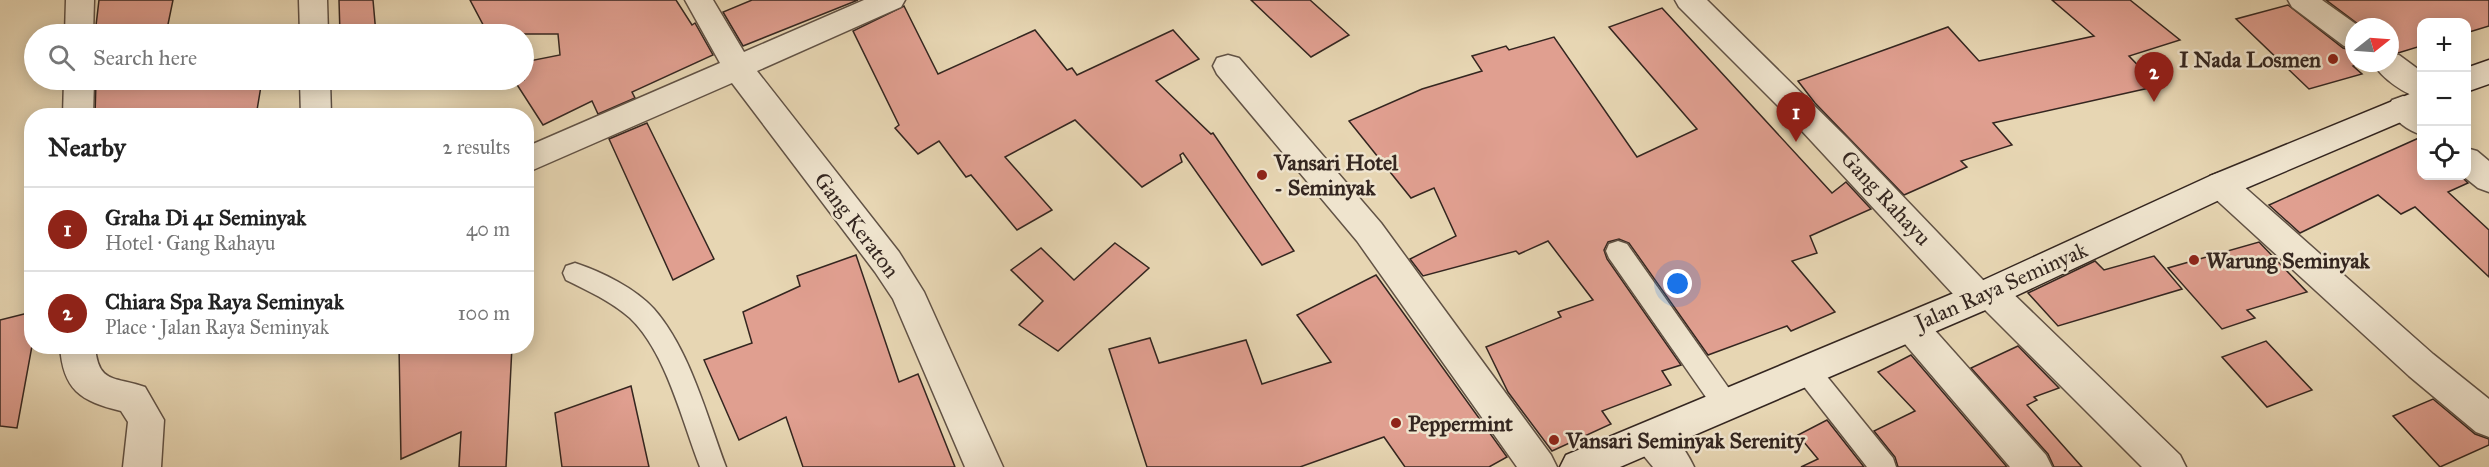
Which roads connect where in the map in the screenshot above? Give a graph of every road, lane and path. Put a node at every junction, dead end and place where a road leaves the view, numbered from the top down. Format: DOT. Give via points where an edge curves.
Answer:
graph roads {
  1 [pos="80,0"];
  2 [pos="313,0"];
  3 [pos="699,0"];
  4 [pos="891,0"];
  5 [pos="1689,0"];
  6 [pos="2302,0"];
  7 [pos="80,24"];
  8 [pos="314,24"];
  9 [pos="2345,31"];
  10 [pos="1228,66"];
  11 [pos="738,68"];
  12 [pos="2489,71"];
  13 [pos="2394,72"];
  14 [pos="2471,79"];
  15 [pos="79,90"];
  16 [pos="315,90"];
  17 [pos="2417,105"];
  18 [pos="78,108"];
  19 [pos="316,108"];
  20 [pos="534,157"];
  21 [pos="2471,164"];
  22 [pos="2489,179"];
  23 [pos="2221,185"];
  24 [pos="1618,251"];
  25 [pos="575,273"];
  26 [pos="1984,295"];
  27 [pos="1911,327"];
  28 [pos="77,354"];
  29 [pos="1807,371"];
  30 [pos="1726,405"];
  31 [pos="2489,421"];
  32 [pos="1652,438"];
  33 [pos="142,467"];
  34 [pos="713,467"];
  35 [pos="984,467"];
  36 [pos="1538,467"];
  37 [pos="1579,467"];
  38 [pos="1675,467"];
  39 [pos="1883,467"];
  40 [pos="2033,467"];
  41 [pos="2167,467"];
  1 -- 7 [label="street"];
  2 -- 8 [label="street"];
  3 -- 11 [label="street, Gang Keraton"];
  4 -- 11 [label="street"];
  5 -- 26 [label="street, Gang Rahayu" via="1768,74"];
  6 -- 9 [label="street"];
  10 -- 36 [label="street" via="1369,232"];
  11 -- 20 [label="street"];
  11 -- 35 [label="street, Gang Keraton" via="907,292"];
  12 -- 14 [label="street"];
  13 -- 17 [label="street"];
  15 -- 18 [label="street"];
  16 -- 19 [label="street"];
  17 -- 23 [label="street, Jalan Raya Seminyak"];
  21 -- 22 [label="street"];
  23 -- 26 [label="street, Jalan Raya Seminyak"];
  23 -- 31 [label="street"];
  24 -- 30 [label="lane"];
  25 -- 34 [label="lane" via="627,302 644,316 665,345"];
  26 -- 27 [label="street, Jalan Raya Seminyak"];
  26 -- 41 [label="street, Gang Rahayu"];
  27 -- 29 [label="street, Jalan Raya Seminyak"];
  27 -- 40 [label="street"];
  28 -- 33 [label="street" via="77,368 88,383 99,390 132,398 146,420"];
  29 -- 30 [label="street, Jalan Raya Seminyak"];
  29 -- 39 [label="lane"];
  30 -- 32 [label="street, Jalan Raya Seminyak"];
  32 -- 37 [label="street, Jalan Raya Seminyak"];
  32 -- 38 [label="street"];
}
